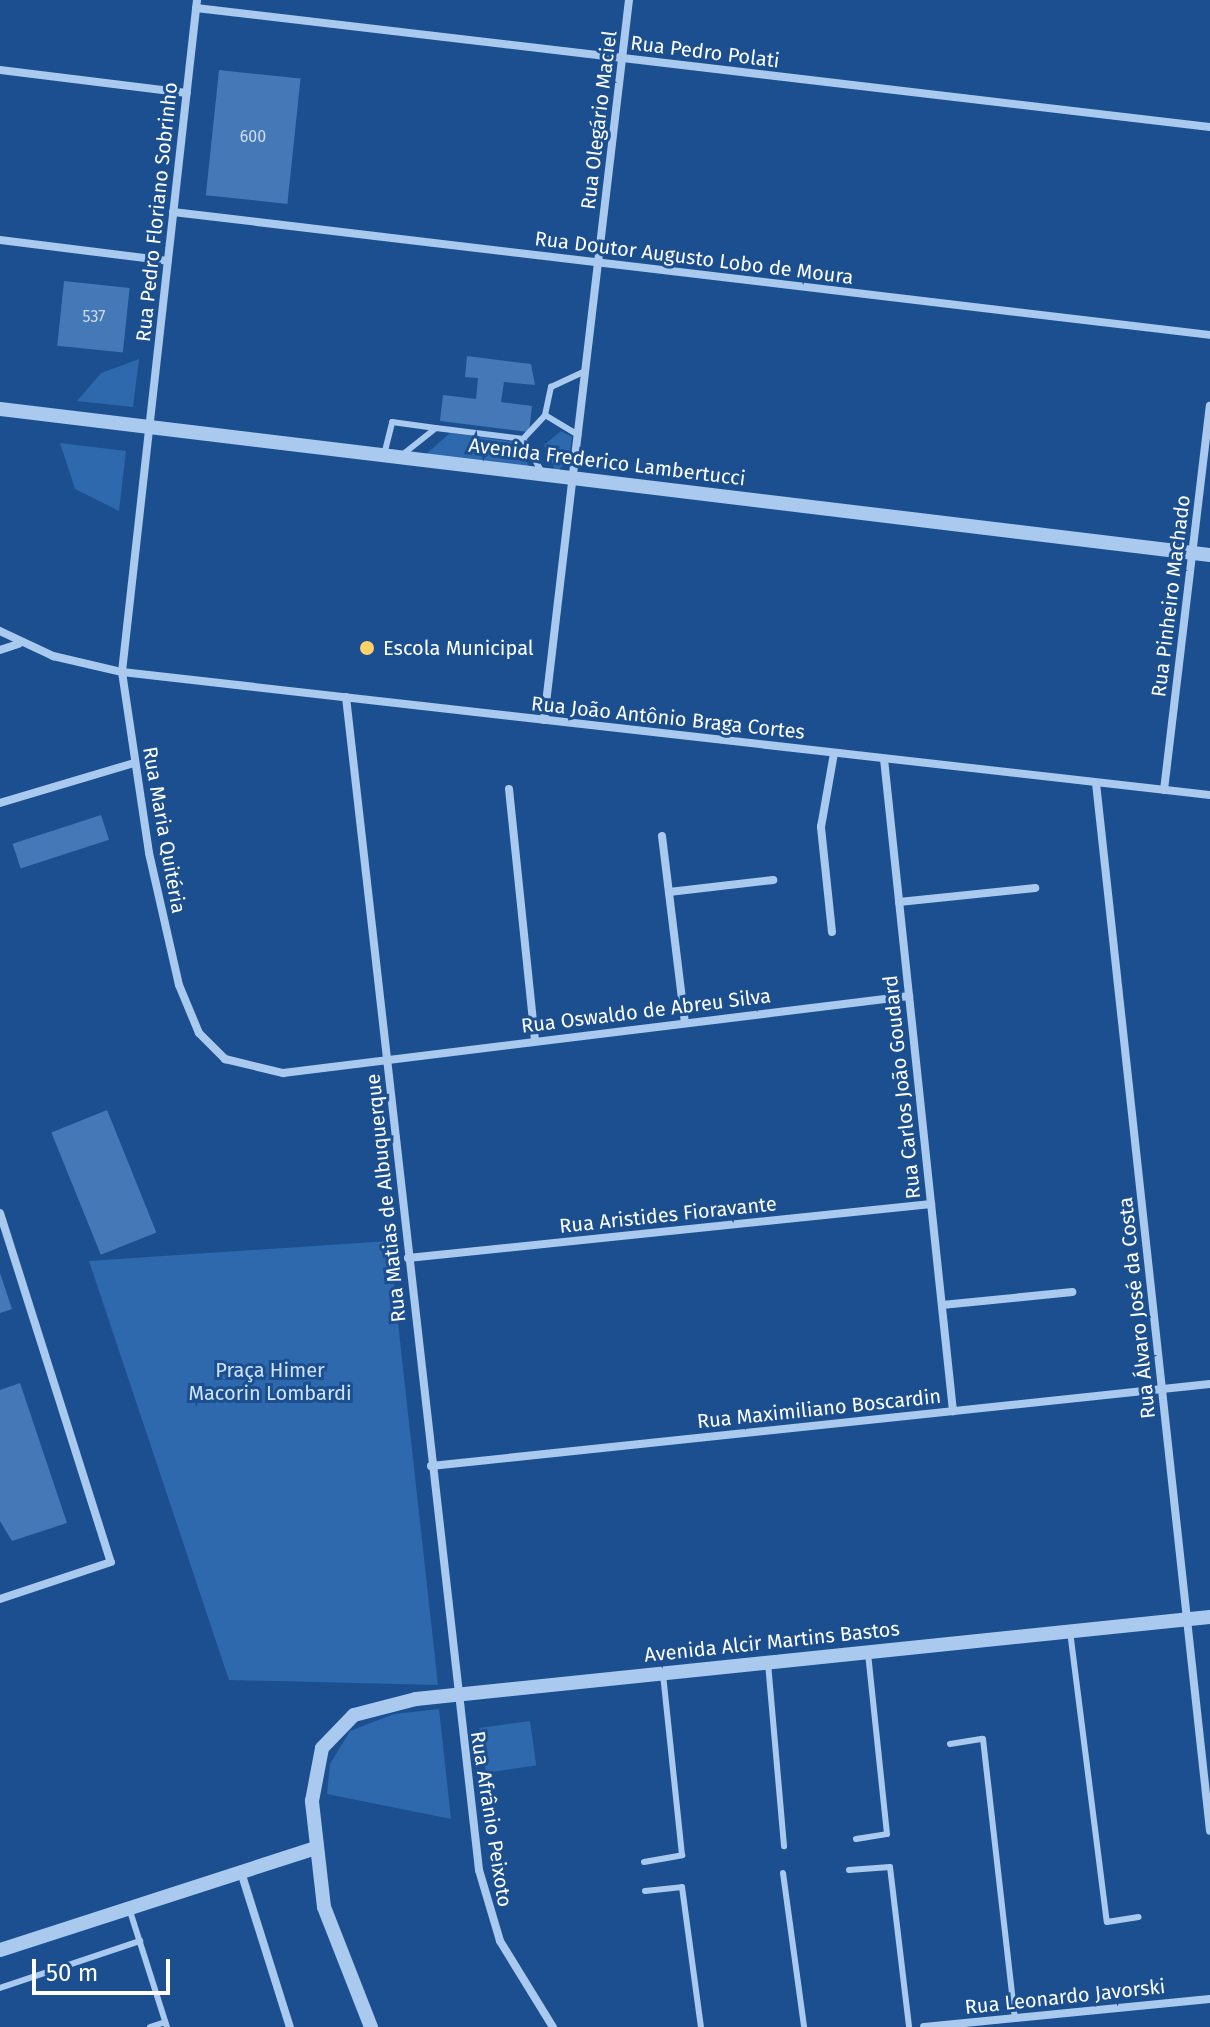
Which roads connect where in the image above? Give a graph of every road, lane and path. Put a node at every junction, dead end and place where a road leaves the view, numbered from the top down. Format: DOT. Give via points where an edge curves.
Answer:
graph roads {
  1 [pos="629,0"];
  2 [pos="196,4"];
  3 [pos="622,58"];
  4 [pos="0,70"];
  5 [pos="187,93"];
  6 [pos="1210,127"];
  7 [pos="173,212"];
  8 [pos="0,240"];
  9 [pos="168,261"];
  10 [pos="598,262"];
  11 [pos="1210,335"];
  12 [pos="585,371"];
  13 [pos="1210,406"];
  14 [pos="0,409"];
  15 [pos="545,415"];
  16 [pos="150,427"];
  17 [pos="436,428"];
  18 [pos="578,435"];
  19 [pos="523,439"];
  20 [pos="391,456"];
  21 [pos="543,474"];
  22 [pos="572,478"];
  23 [pos="1192,553"];
  24 [pos="1210,555"];
  25 [pos="0,631"];
  26 [pos="19,644"];
  27 [pos="0,650"];
  28 [pos="122,672"];
  29 [pos="346,697"];
  30 [pos="544,720"];
  31 [pos="834,753"];
  32 [pos="884,759"];
  33 [pos="134,763"];
  34 [pos="1096,783"];
  35 [pos="509,789"];
  36 [pos="1164,790"];
  37 [pos="1210,795"];
  38 [pos="0,803"];
  39 [pos="662,836"];
  40 [pos="773,880"];
  41 [pos="1035,888"];
  42 [pos="669,892"];
  43 [pos="899,902"];
  44 [pos="832,932"];
  45 [pos="909,996"];
  46 [pos="685,1023"];
  47 [pos="535,1040"];
  48 [pos="386,1058"];
  49 [pos="931,1204"];
  50 [pos="0,1213"];
  51 [pos="408,1258"];
  52 [pos="1072,1292"];
  53 [pos="942,1305"];
  54 [pos="1210,1384"];
  55 [pos="1162,1389"];
  56 [pos="953,1411"];
  57 [pos="431,1466"];
  58 [pos="0,1599"];
  59 [pos="1210,1617"];
  60 [pos="1187,1619"];
  61 [pos="1070,1631"];
  62 [pos="868,1652"];
  63 [pos="768,1663"];
  64 [pos="663,1674"];
  65 [pos="456,1695"];
  66 [pos="950,1744"];
  67 [pos="1209,1818"];
  68 [pos="1210,1831"];
  69 [pos="856,1839"];
  70 [pos="784,1846"];
  71 [pos="315,1848"];
  72 [pos="644,1862"];
  73 [pos="849,1870"];
  74 [pos="241,1872"];
  75 [pos="783,1873"];
  76 [pos="645,1891"];
  77 [pos="129,1908"];
  78 [pos="1139,1917"];
  79 [pos="140,1941"];
  80 [pos="0,1950"];
  81 [pos="0,1988"];
  82 [pos="1210,1999"];
  83 [pos="1015,2018"];
  84 [pos="166,2024"];
  85 [pos="150,2027"];
  86 [pos="290,2027"];
  87 [pos="371,2027"];
  88 [pos="553,2027"];
  89 [pos="701,2027"];
  90 [pos="804,2027"];
  91 [pos="909,2027"];
  92 [pos="924,2027"];
  1 -- 3 [label="street, Rua Olegário Maciel"];
  2 -- 3 [label="street, Rua Pedro Polati"];
  2 -- 5 [label="street, Rua Pedro Floriano Sobrinho"];
  3 -- 6 [label="street, Rua Pedro Polati"];
  3 -- 10 [label="street, Rua Olegário Maciel"];
  4 -- 5 [label="street"];
  5 -- 7 [label="street, Rua Pedro Floriano Sobrinho"];
  7 -- 9 [label="street, Rua Pedro Floriano Sobrinho"];
  7 -- 10 [label="street, Rua Doutor Augusto Lobo de Moura"];
  8 -- 9 [label="street"];
  9 -- 16 [label="street, Rua Pedro Floriano Sobrinho"];
  10 -- 11 [label="street, Rua Doutor Augusto Lobo de Moura"];
  10 -- 12 [label="street, Rua Olegário Maciel"];
  12 -- 15 [label="lane" via="551,387"];
  12 -- 18 [label="street, Rua Olegário Maciel"];
  13 -- 23 [label="street, Rua Pinheiro Machado"];
  14 -- 16 [label="street, Avenida Frederico Lambertucci"];
  15 -- 18 [label="lane"];
  15 -- 19 [label="lane"];
  16 -- 20 [label="street, Avenida Frederico Lambertucci"];
  16 -- 28 [label="street, Rua Maria Quitéria"];
  17 -- 19 [label="lane"];
  17 -- 20 [label="lane"];
  17 -- 20 [label="lane" via="392,422"];
  18 -- 22 [label="street, Rua Olegário Maciel"];
  19 -- 21 [label="lane"];
  20 -- 21 [label="street, Avenida Frederico Lambertucci"];
  21 -- 22 [label="street, Avenida Frederico Lambertucci"];
  22 -- 23 [label="street, Avenida Frederico Lambertucci"];
  22 -- 30 [label="street, Rua Olegário Maciel"];
  23 -- 24 [label="street, Avenida Frederico Lambertucci"];
  23 -- 36 [label="street, Rua Pinheiro Machado"];
  25 -- 26 [label="street"];
  26 -- 27 [label="street"];
  26 -- 28 [label="street, Rua João Antônio Braga Cortes"];
  28 -- 29 [label="street, Rua João Antônio Braga Cortes"];
  28 -- 33 [label="street, Rua Maria Quitéria"];
  29 -- 30 [label="street, Rua João Antônio Braga Cortes"];
  29 -- 48 [label="street, Rua Matias de Albuquerque"];
  30 -- 31 [label="street, Rua João Antônio Braga Cortes"];
  31 -- 32 [label="street, Rua João Antônio Braga Cortes"];
  31 -- 44 [label="street" via="821,827"];
  32 -- 34 [label="street, Rua João Antônio Braga Cortes"];
  32 -- 43 [label="street, Rua Carlos João Goudard"];
  33 -- 38 [label="street"];
  33 -- 48 [label="street, Rua Maria Quitéria" via="179,985 199,1033 225,1059 260,1071"];
  34 -- 36 [label="street, Rua João Antônio Braga Cortes"];
  34 -- 55 [label="street, Rua Álvaro José da Costa"];
  35 -- 47 [label="street"];
  36 -- 37 [label="street, Rua João Antônio Braga Cortes"];
  39 -- 42 [label="street"];
  40 -- 42 [label="street"];
  41 -- 43 [label="street"];
  42 -- 46 [label="street"];
  43 -- 45 [label="street, Rua Carlos João Goudard"];
  45 -- 46 [label="street, Rua Oswaldo de Abreu Silva"];
  45 -- 49 [label="street, Rua Carlos João Goudard"];
  46 -- 47 [label="street, Rua Oswaldo de Abreu Silva"];
  47 -- 48 [label="street, Rua Oswaldo de Abreu Silva"];
  48 -- 51 [label="street, Rua Matias de Albuquerque"];
  49 -- 51 [label="street, Rua Aristides Fioravante"];
  49 -- 53 [label="street, Rua Carlos João Goudard"];
  50 -- 58 [label="street" via="111,1562"];
  51 -- 57 [label="street, Rua Matias de Albuquerque"];
  52 -- 53 [label="street"];
  53 -- 56 [label="street, Rua Carlos João Goudard"];
  54 -- 55 [label="street, Rua Maximiliano Boscardin"];
  55 -- 56 [label="street, Rua Maximiliano Boscardin"];
  55 -- 60 [label="street, Rua Álvaro José da Costa"];
  56 -- 57 [label="street, Rua Maximiliano Boscardin"];
  57 -- 65 [label="street, Rua Matias de Albuquerque"];
  59 -- 60 [label="street, Avenida Alcir Martins Bastos"];
  60 -- 61 [label="street, Avenida Alcir Martins Bastos"];
  60 -- 67 [label="street, Rua Álvaro José da Costa"];
  61 -- 62 [label="street, Avenida Alcir Martins Bastos"];
  61 -- 78 [label="lane" via="1107,1922"];
  62 -- 63 [label="street, Avenida Alcir Martins Bastos"];
  62 -- 69 [label="lane" via="887,1834"];
  63 -- 64 [label="street, Avenida Alcir Martins Bastos"];
  63 -- 70 [label="lane"];
  64 -- 65 [label="street, Avenida Alcir Martins Bastos"];
  64 -- 72 [label="lane" via="682,1855"];
  65 -- 71 [label="street, Avenida Alcir Martins Bastos" via="384,1705 343,1722 316,1767"];
  65 -- 88 [label="street, Rua Afrânio Peixoto" via="490,1918"];
  66 -- 83 [label="lane" via="983,1739"];
  67 -- 68 [label="street, Rua Álvaro José da Costa"];
  71 -- 74 [label="street"];
  71 -- 87 [label="street" via="324,1907"];
  73 -- 91 [label="lane" via="890,1867"];
  74 -- 77 [label="street"];
  74 -- 86 [label="street"];
  75 -- 90 [label="lane"];
  76 -- 89 [label="lane" via="682,1887"];
  77 -- 79 [label="lane"];
  77 -- 80 [label="street"];
  79 -- 81 [label="lane"];
  79 -- 84 [label="lane"];
  82 -- 83 [label="street, Rua Leonardo Javorski"];
  83 -- 92 [label="street, Rua Leonardo Javorski"];
  84 -- 85 [label="lane"];
}
